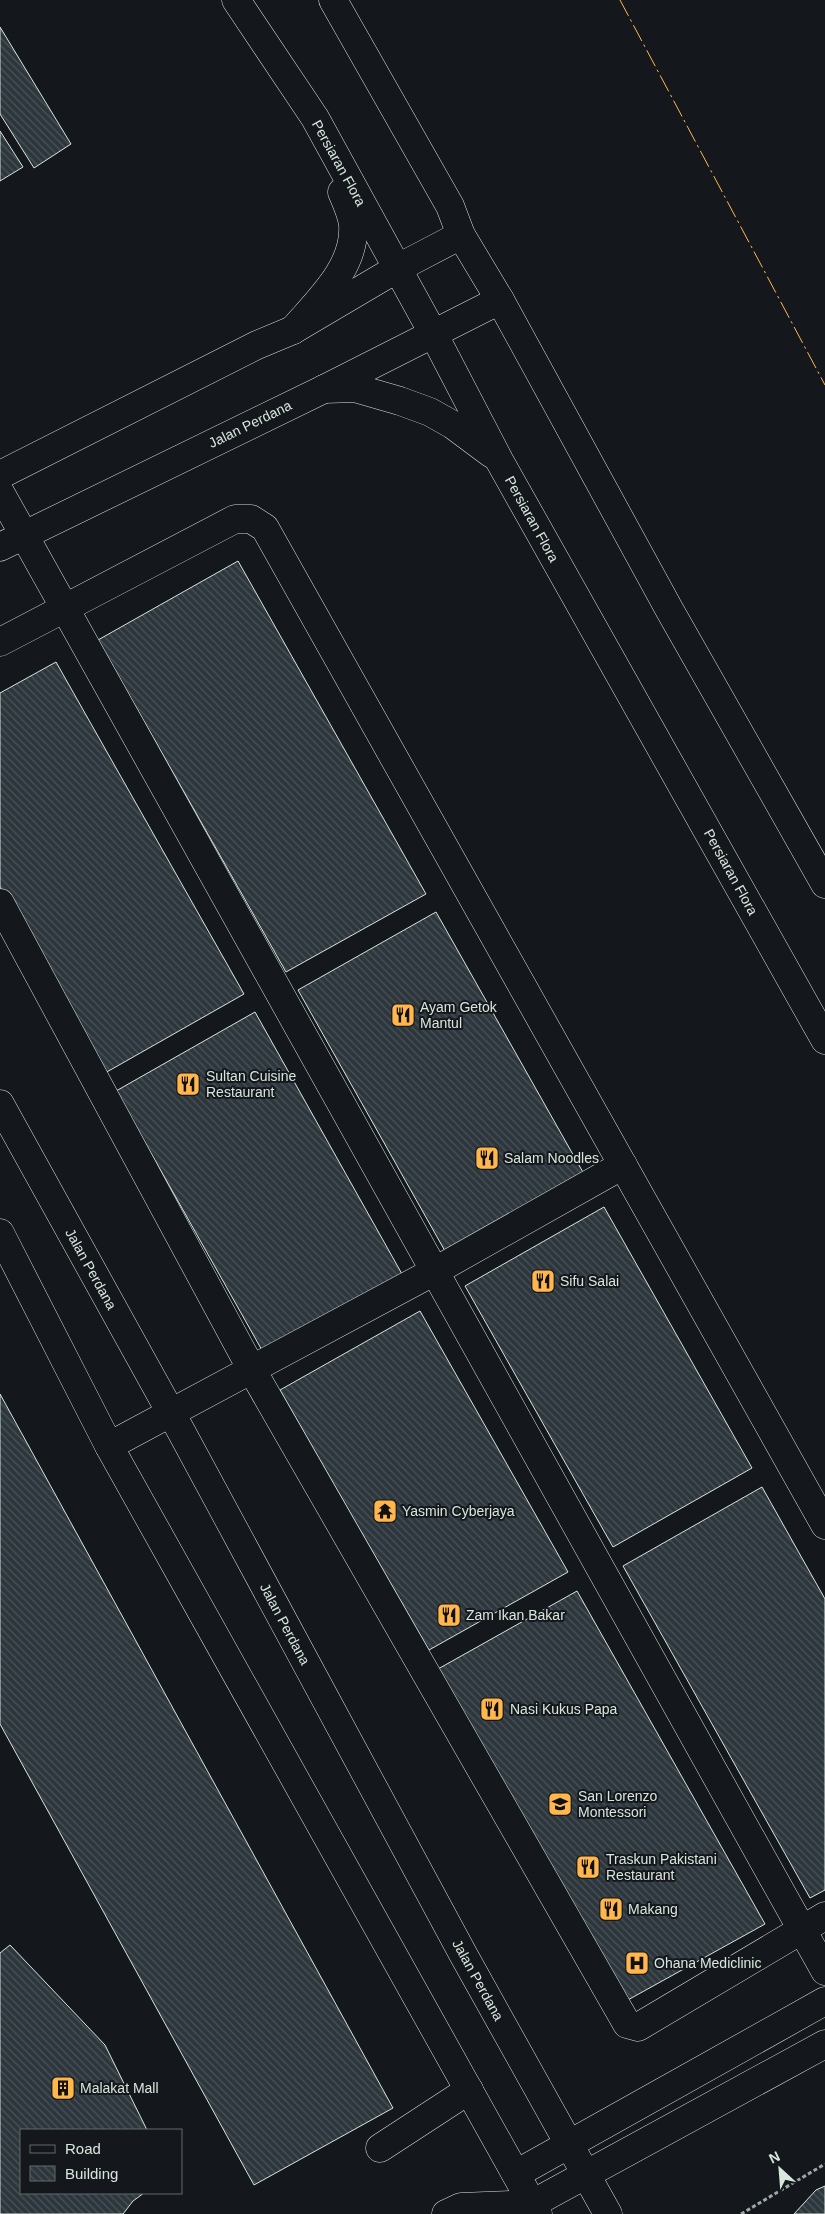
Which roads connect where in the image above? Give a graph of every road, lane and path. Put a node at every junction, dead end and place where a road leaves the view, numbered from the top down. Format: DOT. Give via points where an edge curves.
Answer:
graph roads {
  1 [pos="236,0"];
  2 [pos="333,0"];
  3 [pos="315,118"];
  4 [pos="461,235"];
  5 [pos="398,268"];
  6 [pos="500,300"];
  7 [pos="294,330"];
  8 [pos="434,335"];
  9 [pos="324,389"];
  10 [pos="499,460"];
  11 [pos="0,475"];
  12 [pos="0,492"];
  13 [pos="12,541"];
  14 [pos="64,607"];
  15 [pos="0,642"];
  16 [pos="825,884"];
  17 [pos="0,903"];
  18 [pos="825,1040"];
  19 [pos="0,1104"];
  20 [pos="623,1165"];
  21 [pos="0,1233"];
  22 [pos="434,1271"];
  23 [pos="252,1370"];
  24 [pos="171,1412"];
  25 [pos="109,1446"];
  26 [pos="825,1524"];
  27 [pos="814,1923"];
  28 [pos="825,1970"];
  29 [pos="825,2000"];
  30 [pos="825,2044"];
  31 [pos="469,2090"];
  32 [pos="569,2144"];
  33 [pos="380,2148"];
  34 [pos="825,2164"];
  35 [pos="516,2174"];
  36 [pos="586,2175"];
  37 [pos="535,2209"];
  38 [pos="446,2214"];
  39 [pos="608,2214"];
  40 [pos="741,2214"];
  1 -- 3 [label="street, Persiaran Flora"];
  2 -- 4 [label="street" via="450,206"];
  3 -- 5 [label="street, Persiaran Flora"];
  3 -- 7 [label="street" via="350,214 352,241 336,280"];
  4 -- 5 [label="street"];
  4 -- 6 [label="street"];
  5 -- 7 [label="street"];
  5 -- 8 [label="street, Persiaran Flora"];
  6 -- 8 [label="street, Jalan Perdana"];
  6 -- 16 [label="street"];
  7 -- 11 [label="street" via="248,349"];
  8 -- 9 [label="street, Jalan Perdana"];
  8 -- 10 [label="street, Persiaran Flora"];
  9 -- 10 [label="street" via="355,388 430,412"];
  9 -- 13 [label="street, Jalan Perdana"];
  10 -- 18 [label="street, Persiaran Flora"];
  12 -- 13 [label="street"];
  13 -- 14 [label="street"];
  14 -- 15 [label="street"];
  14 -- 20 [label="street" via="235,519 251,519 265,528"];
  14 -- 22 [label="street"];
  17 -- 23 [label="street"];
  19 -- 24 [label="street, Jalan Perdana"];
  20 -- 22 [label="street"];
  20 -- 26 [label="street"];
  21 -- 25 [label="street"];
  22 -- 23 [label="street"];
  22 -- 27 [label="street"];
  23 -- 24 [label="street"];
  23 -- 27 [label="street" via="627,2024 638,2027"];
  24 -- 25 [label="street"];
  24 -- 32 [label="street, Jalan Perdana"];
  25 -- 31 [label="street"];
  27 -- 28 [label="street"];
  29 -- 32 [label="street"];
  30 -- 36 [label="street"];
  31 -- 33 [label="street"];
  31 -- 35 [label="street"];
  32 -- 35 [label="street"];
  32 -- 36 [label="street, Jalan Perdana"];
  34 -- 40 [label="path"];
  35 -- 37 [label="street"];
  36 -- 37 [label="street"];
  36 -- 39 [label="street, Jalan Perdana"];
  37 -- 38 [label="street" via="461,2207"];
}
